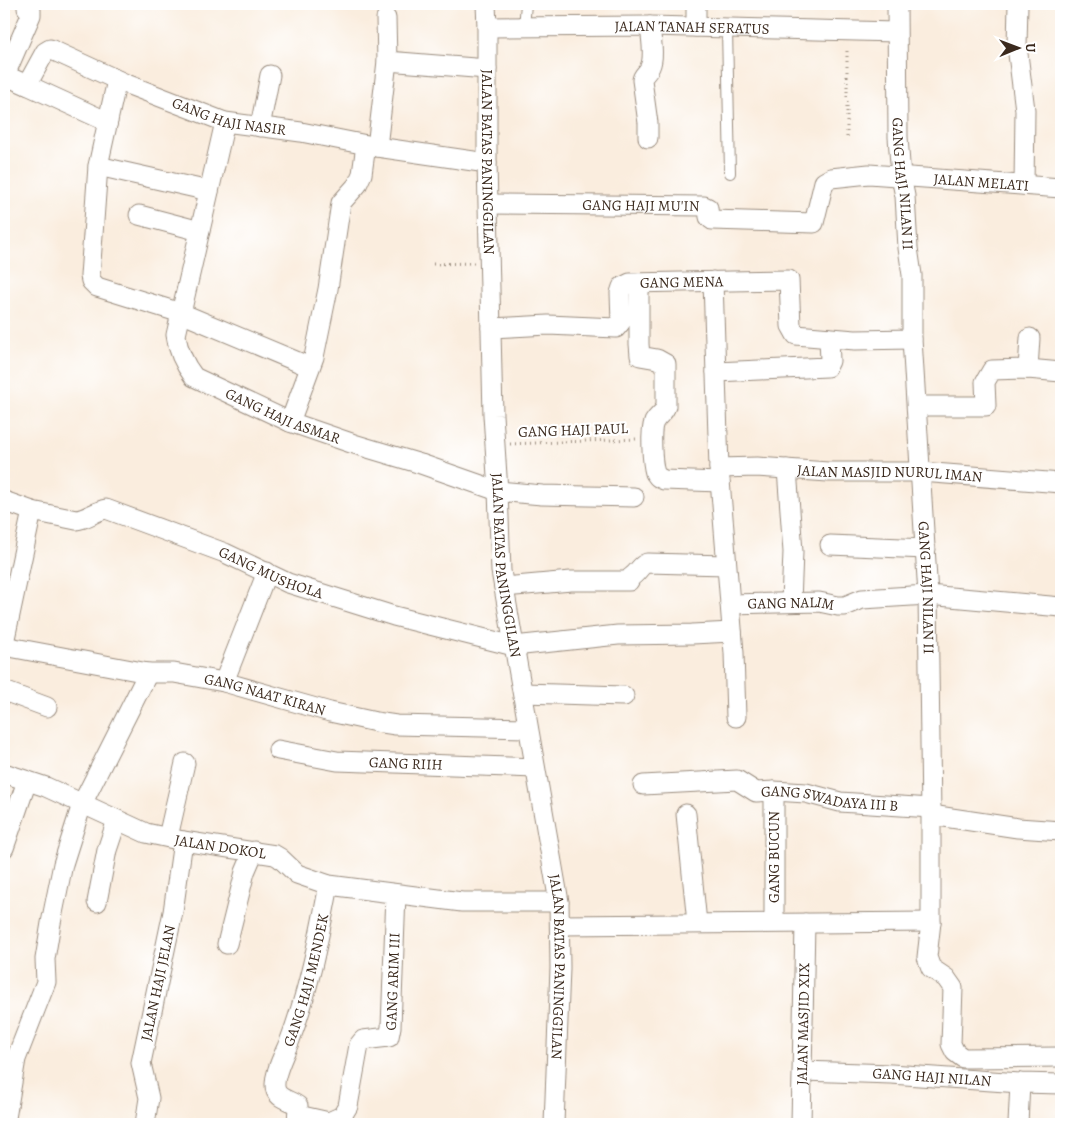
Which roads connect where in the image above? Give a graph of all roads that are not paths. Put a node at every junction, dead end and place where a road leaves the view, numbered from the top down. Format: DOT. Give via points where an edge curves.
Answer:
graph roads {
  1 [pos="27,4"];
  2 [pos="486,4"];
  3 [pos="526,4"];
  4 [pos="696,4"];
  5 [pos="897,4"];
  6 [pos="1018,4"];
  7 [pos="386,18"];
  8 [pos="524,26"];
  9 [pos="650,26"];
  10 [pos="487,27"];
  11 [pos="696,27"];
  12 [pos="727,29"];
  13 [pos="896,32"];
  14 [pos="387,60"];
  15 [pos="487,69"];
  16 [pos="4,75"];
  17 [pos="270,75"];
  18 [pos="117,80"];
  19 [pos="27,85"];
  20 [pos="108,122"];
  21 [pos="225,122"];
  22 [pos="260,126"];
  23 [pos="648,138"];
  24 [pos="372,146"];
  25 [pos="487,163"];
  26 [pos="98,166"];
  27 [pos="730,173"];
  28 [pos="901,177"];
  29 [pos="1024,185"];
  30 [pos="1061,188"];
  31 [pos="209,191"];
  32 [pos="488,204"];
  33 [pos="139,215"];
  34 [pos="814,223"];
  35 [pos="200,231"];
  36 [pos="713,281"];
  37 [pos="639,283"];
  38 [pos="181,313"];
  39 [pos="491,328"];
  40 [pos="829,338"];
  41 [pos="1030,338"];
  42 [pos="912,339"];
  43 [pos="310,367"];
  44 [pos="1028,369"];
  45 [pos="716,372"];
  46 [pos="1061,372"];
  47 [pos="917,406"];
  48 [pos="290,422"];
  49 [pos="787,469"];
  50 [pos="921,472"];
  51 [pos="719,475"];
  52 [pos="1061,483"];
  53 [pos="498,492"];
  54 [pos="634,497"];
  55 [pos="4,501"];
  56 [pos="32,511"];
  57 [pos="830,545"];
  58 [pos="926,549"];
  59 [pos="726,564"];
  60 [pos="267,572"];
  61 [pos="504,587"];
  62 [pos="928,595"];
  63 [pos="791,602"];
  64 [pos="730,604"];
  65 [pos="1061,607"];
  66 [pos="732,632"];
  67 [pos="4,645"];
  68 [pos="514,646"];
  69 [pos="148,673"];
  70 [pos="224,682"];
  71 [pos="4,691"];
  72 [pos="523,693"];
  73 [pos="624,696"];
  74 [pos="47,707"];
  75 [pos="736,717"];
  76 [pos="527,728"];
  77 [pos="278,750"];
  78 [pos="185,764"];
  79 [pos="535,768"];
  80 [pos="4,773"];
  81 [pos="27,781"];
  82 [pos="643,785"];
  83 [pos="774,791"];
  84 [pos="82,804"];
  85 [pos="931,811"];
  86 [pos="686,814"];
  87 [pos="117,820"];
  88 [pos="1061,831"];
  89 [pos="176,839"];
  90 [pos="4,848"];
  91 [pos="254,851"];
  92 [pos="329,885"];
  93 [pos="396,894"];
  94 [pos="97,902"];
  95 [pos="559,902"];
  96 [pos="774,922"];
  97 [pos="931,922"];
  98 [pos="697,923"];
  99 [pos="805,923"];
  100 [pos="560,926"];
  101 [pos="227,944"];
  102 [pos="1061,1057"];
  103 [pos="803,1071"];
  104 [pos="1020,1083"];
  105 [pos="1061,1084"];
  106 [pos="297,1120"];
  107 [pos="5,1124"];
  108 [pos="145,1124"];
  109 [pos="554,1124"];
  110 [pos="801,1124"];
  111 [pos="1018,1124"];
  1 -- 16 [label="street" via="31,15"];
  2 -- 10 [label="street, JALAN BATAS PANINGGILAN"];
  3 -- 8 [label="lane"];
  4 -- 11 [label="street"];
  5 -- 13 [label="street, GANG HAJI NILAN II"];
  6 -- 29 [label="street" via="1017,46 1025,110"];
  7 -- 14 [label="street"];
  8 -- 9 [label="street, JALAN TANAH SERATUS"];
  8 -- 10 [label="street, JALAN TANAH SERATUS"];
  9 -- 11 [label="street, JALAN TANAH SERATUS"];
  9 -- 23 [label="street" via="652,60 642,80"];
  10 -- 15 [label="street, JALAN BATAS PANINGGILAN"];
  11 -- 12 [label="street, JALAN TANAH SERATUS"];
  12 -- 13 [label="street, JALAN TANAH SERATUS"];
  12 -- 27 [label="lane"];
  13 -- 28 [label="street, GANG HAJI NILAN II"];
  14 -- 15 [label="street"];
  14 -- 24 [label="street"];
  15 -- 25 [label="street, JALAN BATAS PANINGGILAN"];
  16 -- 19 [label="street"];
  17 -- 22 [label="street"];
  18 -- 19 [label="street, GANG HAJI NASIR" via="50,49 45,52"];
  18 -- 20 [label="street"];
  18 -- 21 [label="street, GANG HAJI NASIR"];
  19 -- 20 [label="street"];
  20 -- 26 [label="street"];
  21 -- 22 [label="street, GANG HAJI NASIR"];
  21 -- 31 [label="street, GANG HAJI ASMAR"];
  22 -- 24 [label="street, GANG HAJI NASIR"];
  24 -- 25 [label="street, GANG HAJI NASIR"];
  24 -- 43 [label="street" via="357,185 341,203 328,289"];
  25 -- 32 [label="street, JALAN BATAS PANINGGILAN"];
  26 -- 31 [label="street"];
  26 -- 38 [label="street" via="92,281 97,287"];
  28 -- 29 [label="street, JALAN MELATI"];
  28 -- 34 [label="street, JALAN MELATI" via="869,174 827,179"];
  28 -- 42 [label="street, GANG HAJI NILAN II" via="912,275"];
  29 -- 30 [label="street, JALAN MELATI"];
  31 -- 35 [label="street, GANG HAJI ASMAR"];
  32 -- 34 [label="street, GANG HAJI MU'IN" via="704,206 712,220"];
  32 -- 39 [label="street, JALAN BATAS PANINGGILAN"];
  33 -- 35 [label="street"];
  35 -- 38 [label="street, GANG HAJI ASMAR"];
  36 -- 37 [label="street, GANG MENA"];
  36 -- 40 [label="street, GANG MENA" via="789,280 791,320 796,335"];
  36 -- 45 [label="street"];
  37 -- 39 [label="street, GANG MENA" via="622,287 621,322 616,328 548,325"];
  37 -- 51 [label="street, JALAN MASJID NURUL IMAN" via="640,356 666,364 666,406 654,424 654,469 664,480"];
  38 -- 43 [label="street"];
  38 -- 48 [label="street, GANG HAJI ASMAR" via="176,335 178,349 184,365 194,377"];
  39 -- 53 [label="street, JALAN BATAS PANINGGILAN"];
  40 -- 42 [label="street"];
  40 -- 45 [label="street" via="830,361 827,367"];
  41 -- 44 [label="street"];
  42 -- 47 [label="street, GANG HAJI NILAN II"];
  43 -- 48 [label="street"];
  44 -- 46 [label="street"];
  44 -- 47 [label="street" via="992,370 985,382 986,406"];
  45 -- 51 [label="street"];
  47 -- 50 [label="street, GANG HAJI NILAN II"];
  48 -- 53 [label="street, GANG HAJI ASMAR"];
  49 -- 50 [label="street, JALAN MASJID NURUL IMAN"];
  49 -- 51 [label="street, JALAN MASJID NURUL IMAN"];
  49 -- 63 [label="street" via="793,552"];
  50 -- 52 [label="street, JALAN MASJID NURUL IMAN"];
  50 -- 58 [label="street, GANG HAJI NILAN II"];
  51 -- 59 [label="street"];
  53 -- 54 [label="street, GANG HAJI ASMAR"];
  53 -- 61 [label="street, JALAN BATAS PANINGGILAN"];
  55 -- 56 [label="street, GANG MUSHOLA"];
  56 -- 60 [label="street, GANG MUSHOLA" via="76,520 106,509"];
  56 -- 67 [label="street"];
  57 -- 58 [label="street"];
  58 -- 62 [label="street, GANG HAJI NILAN II"];
  59 -- 61 [label="street" via="648,563 629,582 571,581"];
  59 -- 64 [label="street"];
  60 -- 68 [label="street, GANG MUSHOLA" via="288,583 378,612"];
  60 -- 70 [label="street"];
  61 -- 68 [label="street, JALAN BATAS PANINGGILAN"];
  62 -- 63 [label="street, GANG NALIM" via="862,600 845,606"];
  62 -- 65 [label="street, GANG NALIM"];
  62 -- 85 [label="street, GANG HAJI NILAN II"];
  63 -- 64 [label="street, GANG NALIM"];
  64 -- 66 [label="street"];
  66 -- 68 [label="street" via="618,635"];
  66 -- 75 [label="street"];
  67 -- 69 [label="street, GANG NAAT KIRAN"];
  68 -- 72 [label="street, JALAN BATAS PANINGGILAN"];
  69 -- 70 [label="street, GANG NAAT KIRAN" via="174,673"];
  69 -- 84 [label="street"];
  70 -- 76 [label="street, GANG NAAT KIRAN" via="296,704 382,723"];
  71 -- 74 [label="street"];
  72 -- 73 [label="street"];
  72 -- 76 [label="street, JALAN BATAS PANINGGILAN"];
  76 -- 79 [label="street, JALAN BATAS PANINGGILAN"];
  77 -- 79 [label="street, GANG RIIH" via="337,761"];
  78 -- 89 [label="street, JALAN HAJI JELAN"];
  79 -- 95 [label="street, JALAN BATAS PANINGGILAN"];
  80 -- 81 [label="street, JALAN DOKOL"];
  81 -- 84 [label="street, JALAN DOKOL"];
  81 -- 90 [label="street"];
  82 -- 83 [label="street, GANG SWADAYA III B" via="737,780 756,792"];
  83 -- 85 [label="street, GANG SWADAYA III B" via="806,793 840,802"];
  83 -- 96 [label="street, GANG BUCUN"];
  84 -- 87 [label="street, JALAN DOKOL"];
  84 -- 107 [label="street" via="63,864 51,923 45,959 46,982 16,1059"];
  85 -- 88 [label="street, GANG SWADAYA III B" via="1018,828"];
  85 -- 97 [label="street, GANG HAJI NILAN II"];
  86 -- 98 [label="street"];
  87 -- 89 [label="street, JALAN DOKOL" via="146,833"];
  87 -- 94 [label="street" via="107,850"];
  89 -- 91 [label="street, JALAN DOKOL"];
  89 -- 108 [label="street, JALAN HAJI JELAN" via="173,912 141,1063 149,1098"];
  91 -- 92 [label="street, JALAN DOKOL" via="275,855 293,872"];
  91 -- 101 [label="street" via="244,872"];
  92 -- 93 [label="street, JALAN DOKOL"];
  92 -- 106 [label="street, GANG HAJI MENDEK" via="301,1011 277,1074 276,1090 283,1099 298,1106"];
  93 -- 95 [label="street, JALAN DOKOL" via="462,902"];
  93 -- 106 [label="street, GANG ARIM III" via="389,1037 364,1040 359,1045 348,1106 342,1116 329,1122"];
  95 -- 100 [label="street, JALAN BATAS PANINGGILAN"];
  96 -- 98 [label="street"];
  96 -- 99 [label="street"];
  97 -- 99 [label="street"];
  97 -- 102 [label="street, GANG HAJI NILAN II" via="928,958 931,968 946,978 953,988 951,1044 957,1055 962,1058"];
  98 -- 100 [label="street"];
  99 -- 103 [label="street, JALAN MASJID XIX"];
  100 -- 109 [label="street, JALAN BATAS PANINGGILAN"];
  103 -- 104 [label="street, GANG HAJI NILAN"];
  103 -- 110 [label="street, JALAN MASJID XIX"];
  104 -- 105 [label="street, GANG HAJI NILAN"];
  104 -- 111 [label="street"];
}
